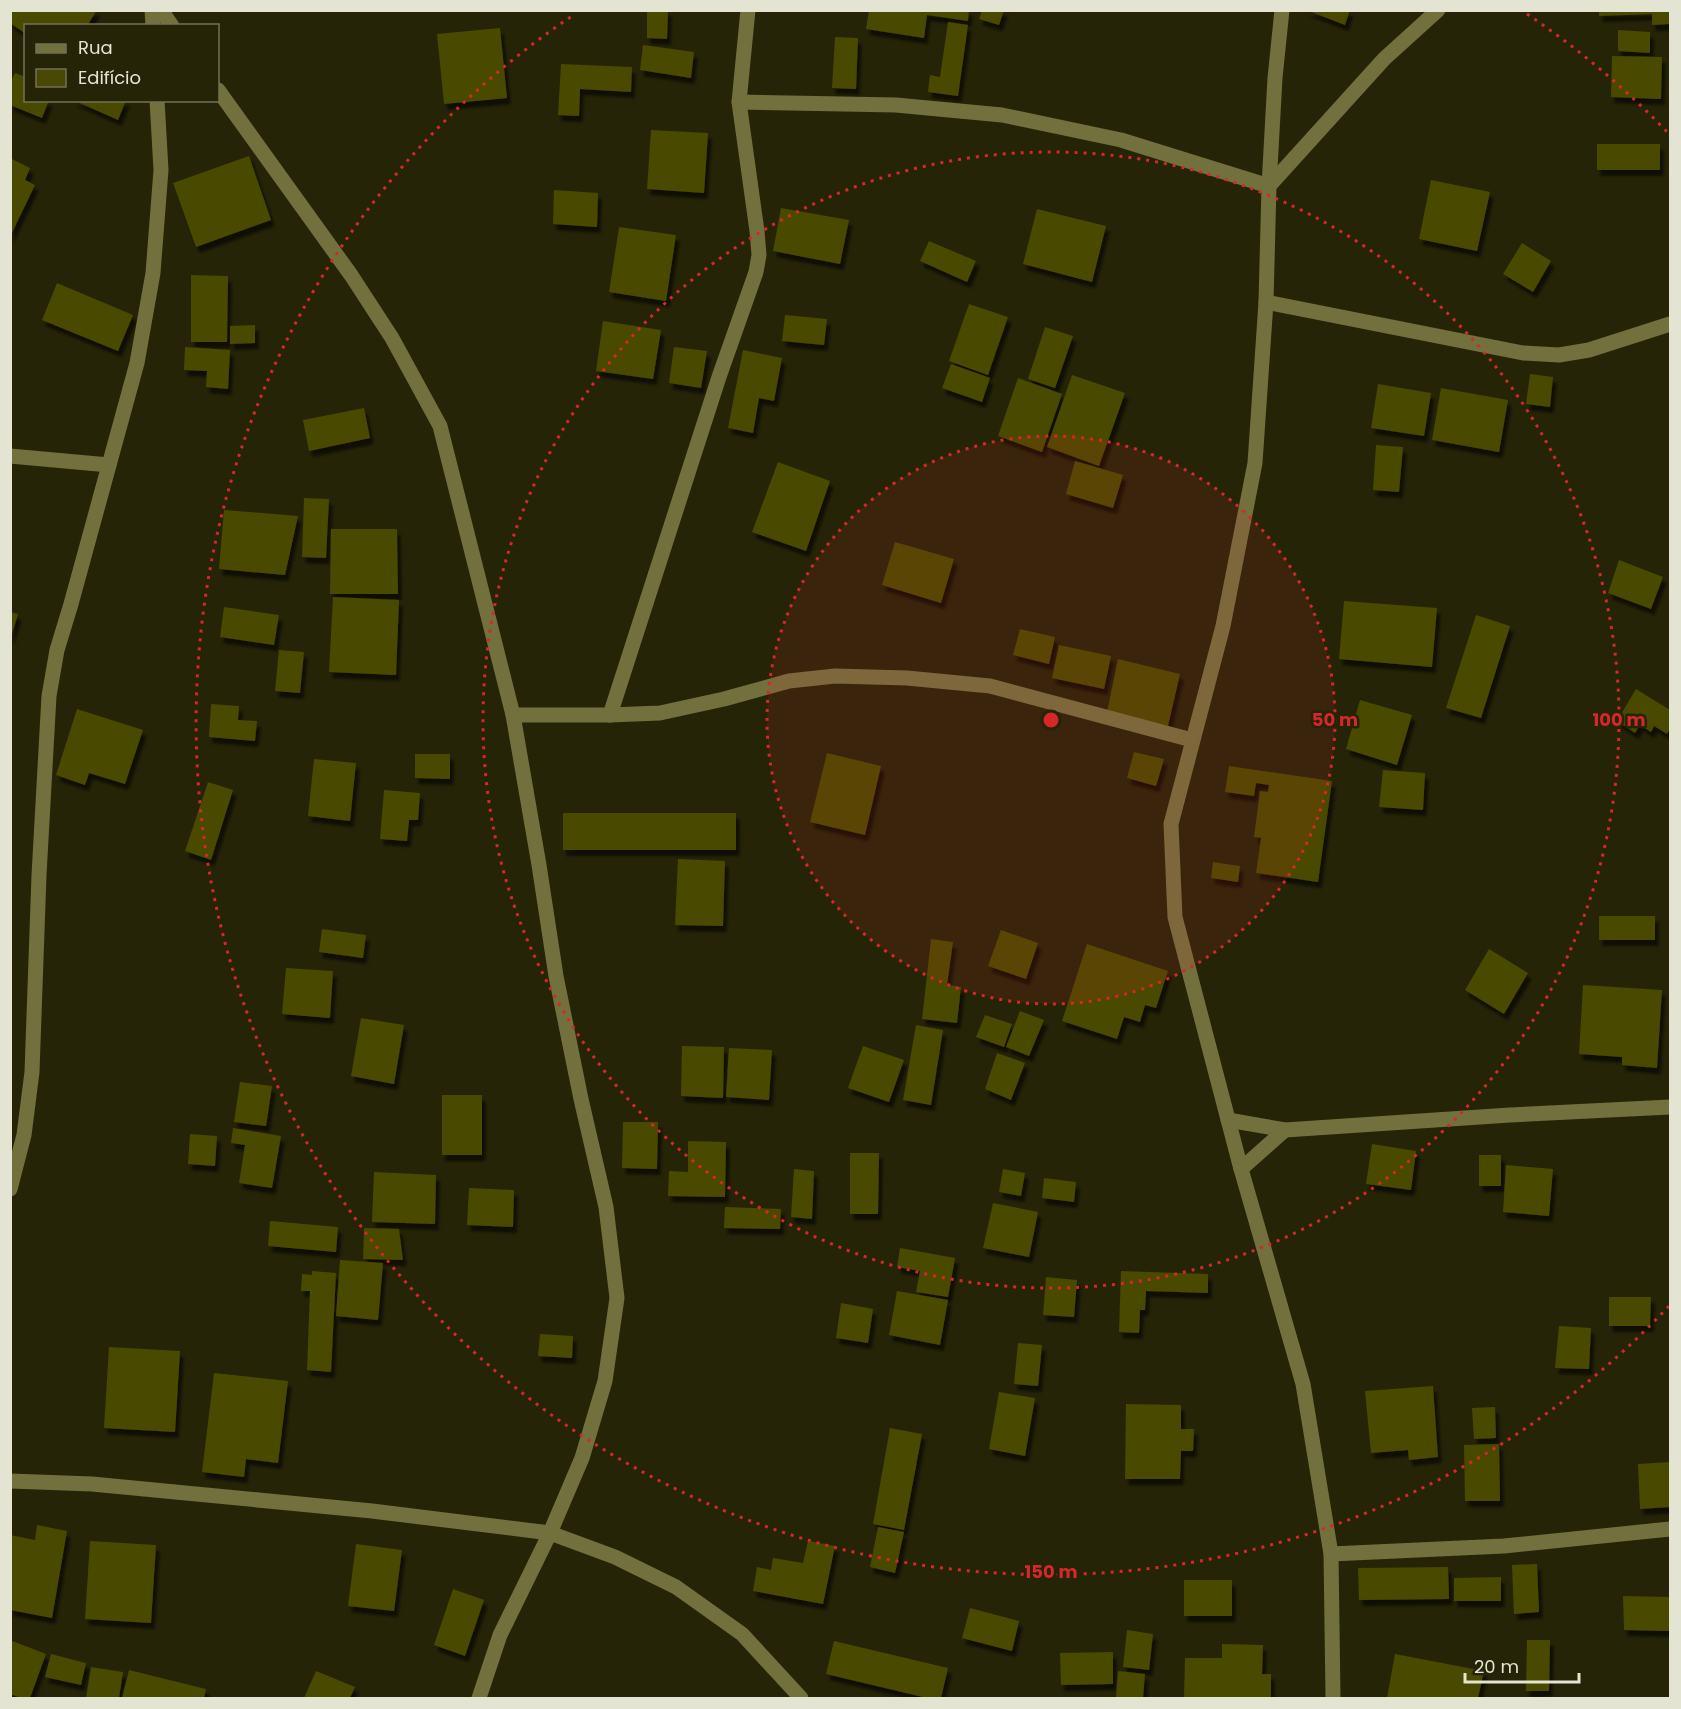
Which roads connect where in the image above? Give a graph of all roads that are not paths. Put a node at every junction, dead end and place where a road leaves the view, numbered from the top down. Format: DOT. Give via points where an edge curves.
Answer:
graph roads {
  1 [pos="161,10"];
  2 [pos="747,10"];
  3 [pos="1282,10"];
  4 [pos="1438,10"];
  5 [pos="171,24"];
  6 [pos="219,91"];
  7 [pos="157,102"];
  8 [pos="739,102"];
  9 [pos="1269,186"];
  10 [pos="1266,302"];
  11 [pos="1671,324"];
  12 [pos="10,456"];
  13 [pos="109,465"];
  14 [pos="513,715"];
  15 [pos="610,715"];
  16 [pos="1192,740"];
  17 [pos="1671,1107"];
  18 [pos="1228,1120"];
  19 [pos="1285,1130"];
  20 [pos="1241,1169"];
  21 [pos="10,1189"];
  22 [pos="10,1481"];
  23 [pos="1671,1529"];
  24 [pos="550,1533"];
  25 [pos="1331,1554"];
  26 [pos="479,1698"];
  27 [pos="801,1698"];
  28 [pos="1333,1698"];
  1 -- 5 [label="street"];
  2 -- 8 [label="street"];
  3 -- 9 [label="street"];
  4 -- 9 [label="street" via="1384,59"];
  6 -- 14 [label="street" via="351,275 392,338 440,426"];
  7 -- 13 [label="street" via="161,170 153,273 137,363"];
  8 -- 9 [label="street" via="896,105 1002,115 1121,140"];
  8 -- 15 [label="street" via="757,231 756,272"];
  9 -- 10 [label="street"];
  10 -- 11 [label="street" via="1523,353 1559,355 1589,350"];
  10 -- 16 [label="street" via="1255,463 1223,626"];
  12 -- 13 [label="street"];
  13 -- 21 [label="street" via="57,650 49,696 32,1072 24,1135"];
  14 -- 15 [label="street"];
  14 -- 24 [label="street" via="556,976 606,1207 617,1298 605,1381 582,1458"];
  15 -- 16 [label="street" via="660,713 789,681 835,676 906,678 990,686"];
  16 -- 18 [label="street" via="1171,824 1175,917"];
  17 -- 19 [label="street"];
  18 -- 19 [label="street"];
  18 -- 20 [label="street"];
  19 -- 20 [label="street"];
  20 -- 25 [label="street" via="1303,1384"];
  22 -- 24 [label="street" via="92,1484 372,1510"];
  23 -- 25 [label="street" via="1504,1546"];
  24 -- 26 [label="street" via="500,1635"];
  24 -- 27 [label="street" via="615,1557 676,1587 742,1634"];
  25 -- 28 [label="street"];
}
